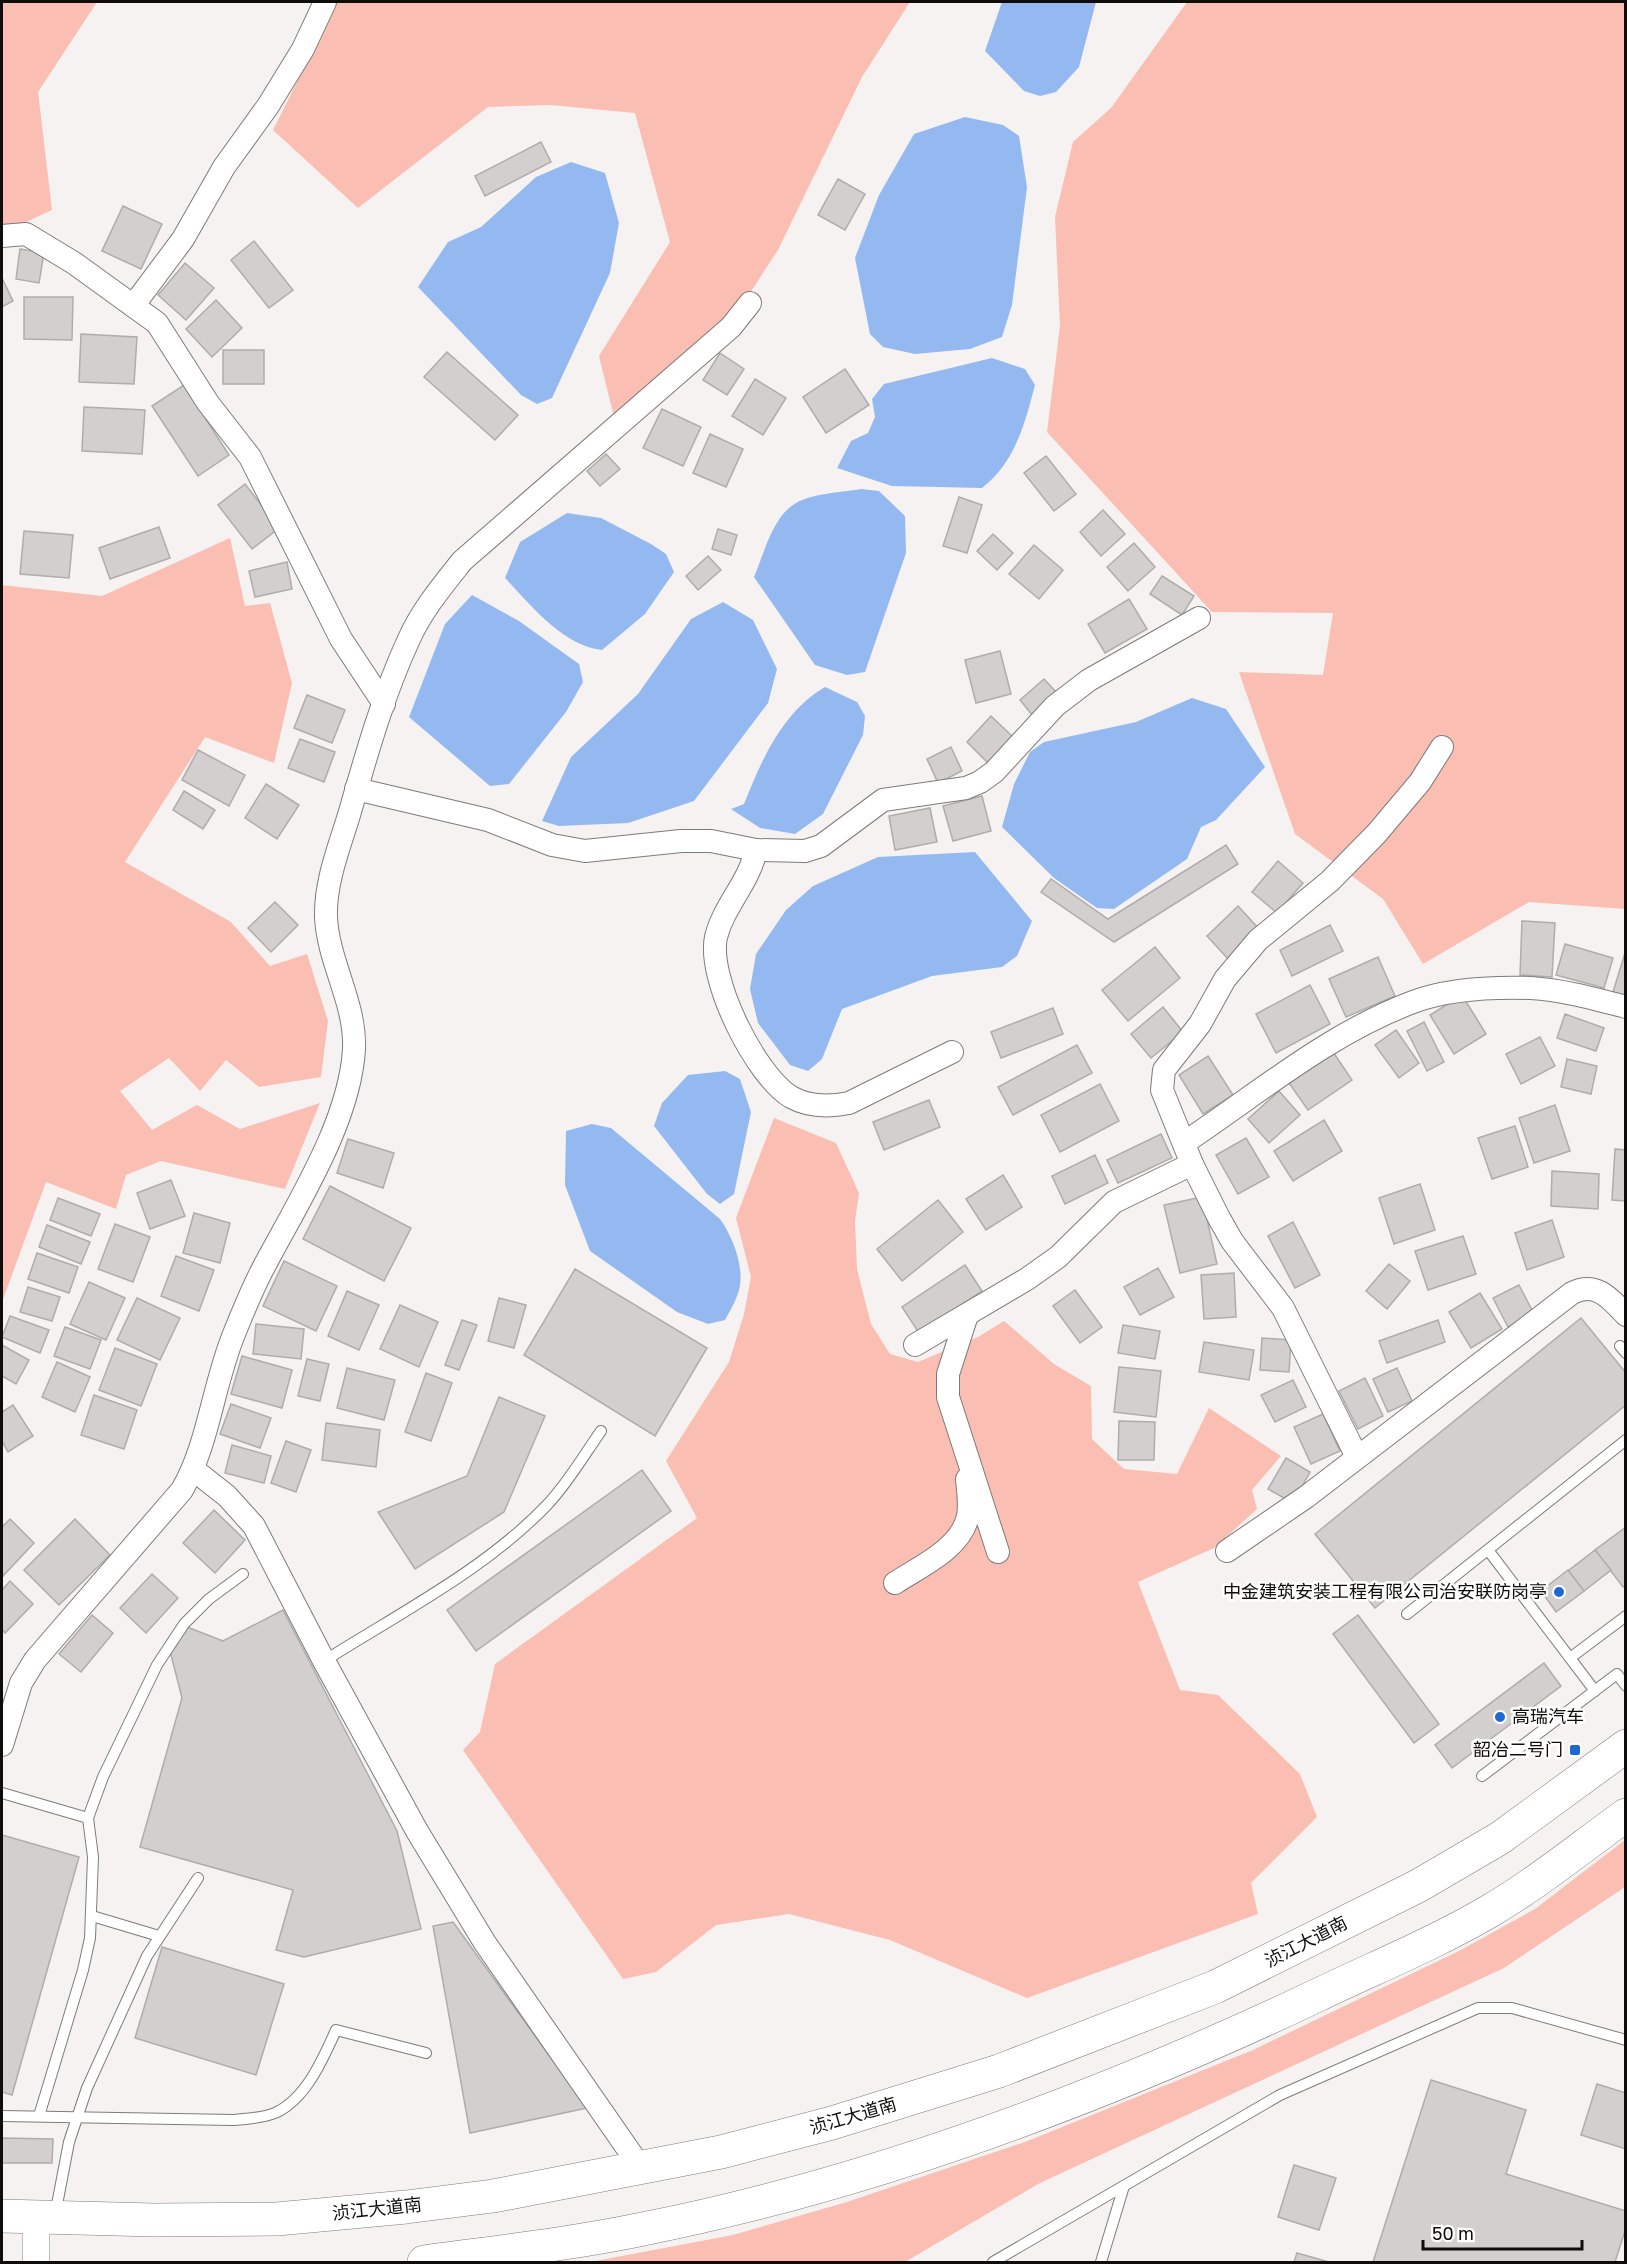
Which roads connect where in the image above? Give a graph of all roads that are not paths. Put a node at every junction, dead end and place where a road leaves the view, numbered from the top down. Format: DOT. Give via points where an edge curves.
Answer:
graph roads {
  1 [pos="326,2"];
  2 [pos="2,236"];
  3 [pos="750,303"];
  4 [pos="133,306"];
  5 [pos="1199,618"];
  6 [pos="384,704"];
  7 [pos="1442,747"];
  8 [pos="356,789"];
  9 [pos="756,850"];
  10 [pos="1626,1006"];
  11 [pos="952,1052"];
  12 [pos="1184,1143"];
  13 [pos="1192,1164"];
  14 [pos="967,1315"];
  15 [pos="1626,1315"];
  16 [pos="915,1345"];
  17 [pos="601,1431"];
  18 [pos="1626,1440"];
  19 [pos="967,1454"];
  20 [pos="1357,1457"];
  21 [pos="194,1470"];
  22 [pos="1488,1550"];
  23 [pos="1227,1551"];
  24 [pos="998,1552"];
  25 [pos="243,1574"];
  26 [pos="895,1583"];
  27 [pos="1407,1614"];
  28 [pos="1626,1616"];
  29 [pos="1570,1658"];
  30 [pos="324,1661"];
  31 [pos="1626,1686"];
  32 [pos="1595,1690"];
  33 [pos="2,1745"];
  34 [pos="1626,1746"];
  35 [pos="1482,1776"];
  36 [pos="2,1793"];
  37 [pos="1626,1815"];
  38 [pos="88,1818"];
  39 [pos="198,1878"];
  40 [pos="92,1916"];
  41 [pos="159,1936"];
  42 [pos="1626,2040"];
  43 [pos="426,2053"];
  44 [pos="2,2116"];
  45 [pos="39,2116"];
  46 [pos="77,2117"];
  47 [pos="641,2168"];
  48 [pos="1124,2186"];
  49 [pos="2,2216"];
  50 [pos="45,2217"];
  51 [pos="36,2262"];
  52 [pos="424,2262"];
  53 [pos="993,2262"];
  54 [pos="1101,2262"];
  1 -- 4 [label="street" via="268,106 224,167 183,239"];
  2 -- 4 [label="street" via="26,234"];
  3 -- 6 [label="street" via="730,327 462,561 409,638"];
  4 -- 6 [label="street" via="157,323 208,403 250,457 341,639"];
  5 -- 9 [label="street" via="1089,680 1055,705 994,772 980,782 966,788 883,800 820,846 805,851"];
  6 -- 8 [label="street"];
  7 -- 12 [label="street" via="1420,782 1377,833 1330,881 1258,940 1225,979 1200,1024 1174,1054 1164,1070 1162,1090"];
  8 -- 9 [label="street" via="488,820 552,845 585,851 711,841"];
  8 -- 21 [label="street" via="326,897 331,948 352,1020 354,1049 349,1078 324,1152 266,1262 234,1334"];
  9 -- 11 [label="street" via="748,878 725,913 714,954 725,1003 778,1086 800,1102 836,1106"];
  10 -- 12 [label="street" via="1532,988 1480,989 1415,1001 1350,1031"];
  12 -- 13 [label="street"];
  13 -- 14 [label="street" via="1114,1202 1058,1257"];
  13 -- 20 [label="street" via="1232,1241 1284,1308"];
  14 -- 16 [label="street"];
  14 -- 19 [label="street" via="948,1374 948,1397"];
  15 -- 20 [label="street" via="1597,1290 1581,1288"];
  17 -- 30 [label="lane" via="549,1503 521,1530 482,1560"];
  18 -- 22 [label="lane"];
  19 -- 24 [label="street"];
  19 -- 26 [label="street" via="968,1518 962,1535"];
  20 -- 23 [label="street"];
  21 -- 30 [label="street" via="227,1496 254,1526"];
  21 -- 33 [label="street" via="182,1490 35,1660 21,1683"];
  22 -- 27 [label="lane"];
  22 -- 29 [label="lane"];
  25 -- 38 [label="lane" via="184,1624 157,1665 116,1747"];
  28 -- 29 [label="lane"];
  29 -- 32 [label="lane"];
  30 -- 47 [label="street" via="417,1831 485,1943"];
  31 -- 32 [label="lane" via="1617,1674"];
  32 -- 35 [label="lane"];
  34 -- 47 [label="main road, 浈江大道南" via="1500,1838 1418,1886 1215,1987 999,2071 832,2123"];
  36 -- 38 [label="lane"];
  37 -- 52 [label="main road" via="1526,1888 1452,1932 1245,2030 1023,2120 842,2179 730,2210 631,2231"];
  38 -- 40 [label="lane" via="93,1857"];
  39 -- 41 [label="lane"];
  40 -- 41 [label="lane"];
  40 -- 45 [label="lane" via="84,1970"];
  41 -- 46 [label="lane"];
  42 -- 48 [label="lane" via="1512,2008 1478,2008 1280,2095"];
  43 -- 46 [label="lane" via="336,2030 308,2084 276,2113 233,2120"];
  44 -- 45 [label="lane"];
  45 -- 46 [label="lane"];
  46 -- 50 [label="lane"];
  47 -- 50 [label="main road, 浈江大道南" via="493,2196 277,2219"];
  48 -- 53 [label="lane"];
  48 -- 54 [label="lane"];
  49 -- 50 [label="main road, 浈江大道南"];
  50 -- 51 [label="street"];
}
